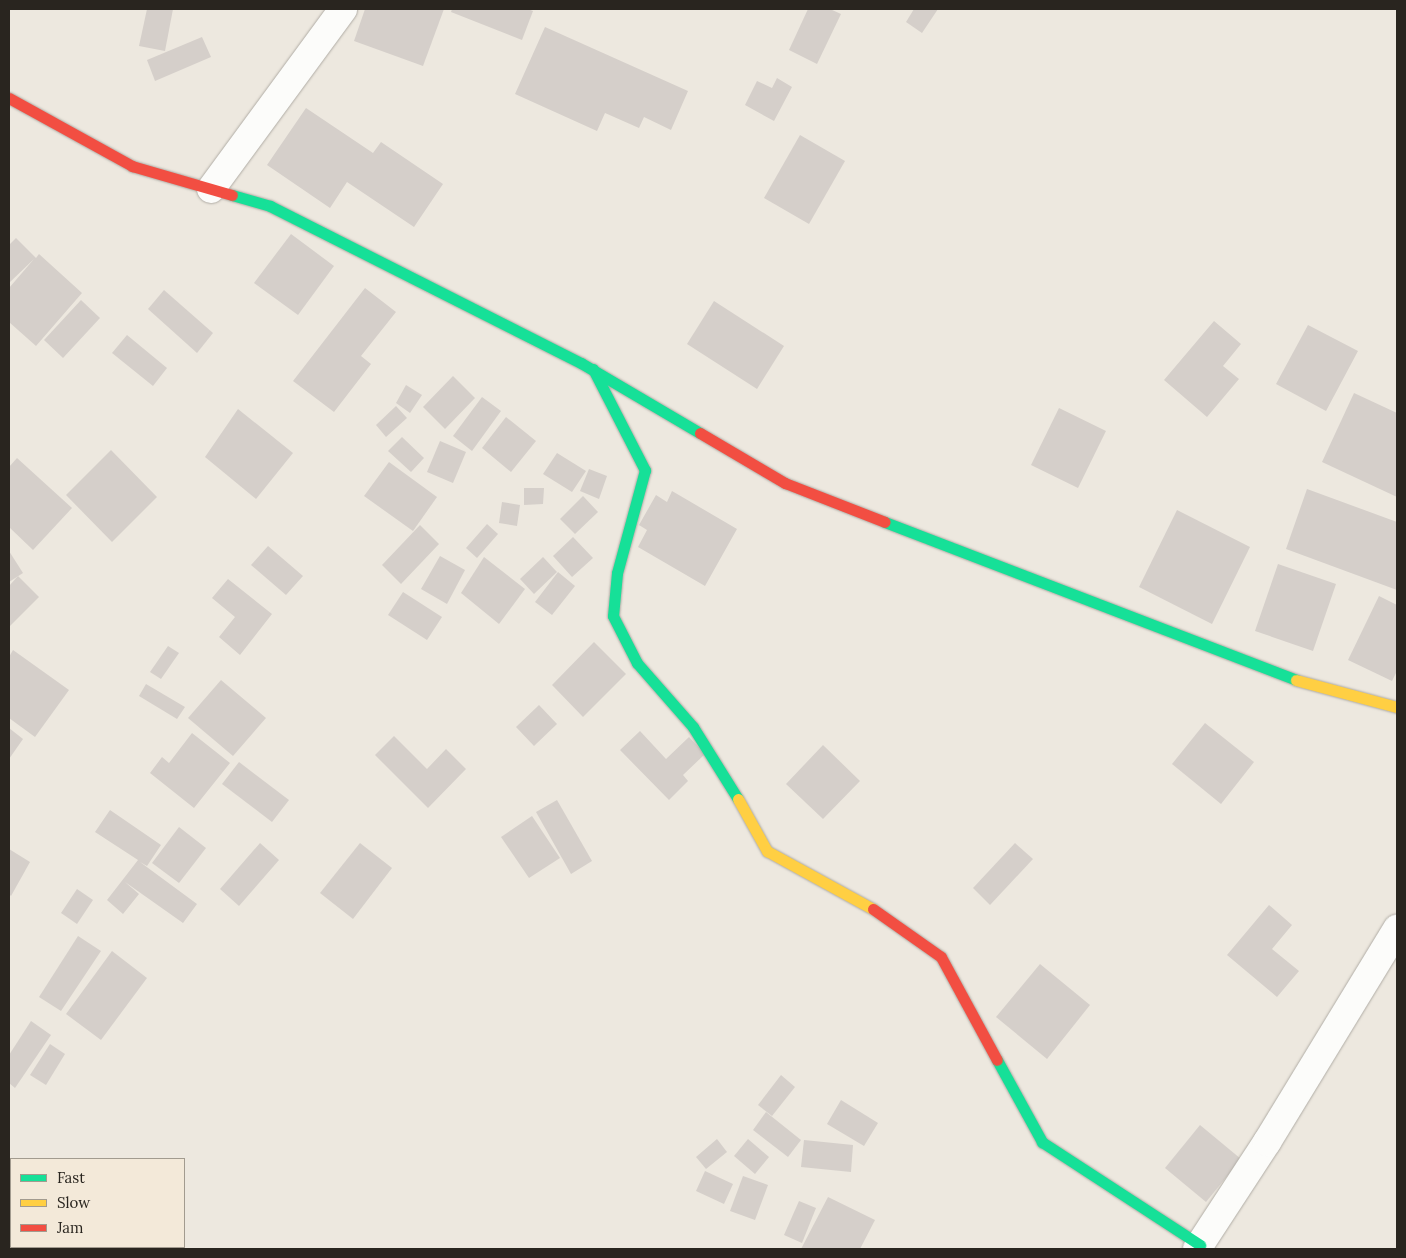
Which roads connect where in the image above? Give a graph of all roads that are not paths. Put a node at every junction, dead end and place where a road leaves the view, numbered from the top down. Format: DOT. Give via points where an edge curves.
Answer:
graph roads {
  1 [pos="343,9"];
  2 [pos="9,98"];
  3 [pos="211,189"];
  4 [pos="592,369"];
  5 [pos="1397,707"];
  6 [pos="1397,929"];
  7 [pos="1198,1247"];
  1 -- 3 [label="street"];
  2 -- 3 [label="street" via="132,166"];
  3 -- 4 [label="street" via="270,206"];
  4 -- 5 [label="street" via="785,483 1288,678"];
  4 -- 7 [label="street" via="645,470 617,573 613,616 636,663 693,727 736,794 767,851 889,918 942,957 1042,1142"];
  6 -- 7 [label="street"];
}
